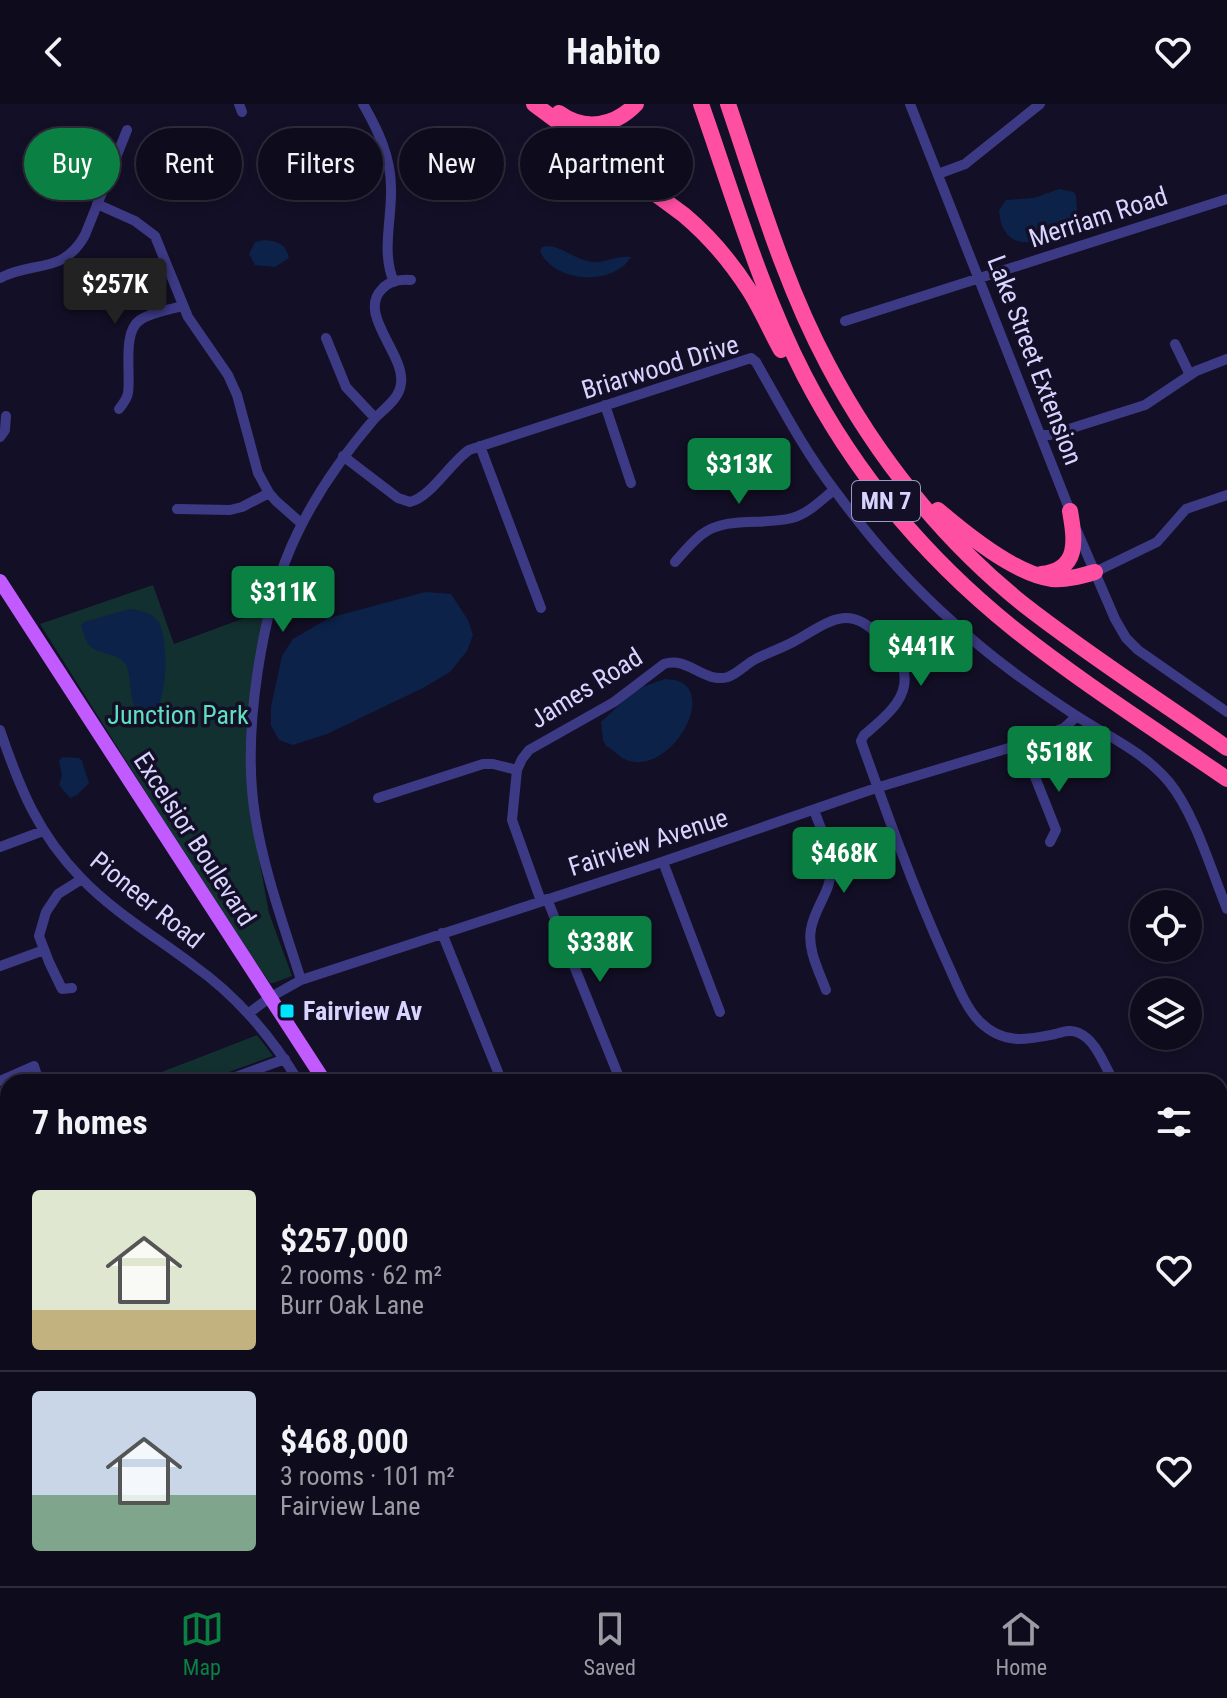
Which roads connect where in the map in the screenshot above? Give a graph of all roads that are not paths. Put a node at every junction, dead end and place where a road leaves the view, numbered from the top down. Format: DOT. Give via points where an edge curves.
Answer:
graph roads {
  1 [pos="363,104"];
  2 [pos="534,104"];
  3 [pos="547,104"];
  4 [pos="636,104"];
  5 [pos="701,104"];
  6 [pos="728,104"];
  7 [pos="910,104"];
  8 [pos="1040,104"];
  9 [pos="127,130"];
  10 [pos="938,174"];
  11 [pos="1227,199"];
  12 [pos="97,204"];
  13 [pos="0,278"];
  14 [pos="979,279"];
  15 [pos="411,280"];
  16 [pos="394,282"];
  17 [pos="182,306"];
  18 [pos="845,321"];
  19 [pos="326,338"];
  20 [pos="1175,344"];
  21 [pos="1227,359"];
  22 [pos="1190,375"];
  23 [pos="605,405"];
  24 [pos="119,409"];
  25 [pos="6,416"];
  26 [pos="375,418"];
  27 [pos="1041,435"];
  28 [pos="0,437"];
  29 [pos="480,446"];
  30 [pos="878,446"];
  31 [pos="343,456"];
  32 [pos="856,461"];
  33 [pos="631,483"];
  34 [pos="834,490"];
  35 [pos="269,493"];
  36 [pos="1227,495"];
  37 [pos="177,509"];
  38 [pos="1070,511"];
  39 [pos="302,524"];
  40 [pos="675,562"];
  41 [pos="1095,572"];
  42 [pos="1033,573"];
  43 [pos="0,581"];
  44 [pos="541,608"];
  45 [pos="1227,712"];
  46 [pos="1077,716"];
  47 [pos="0,730"];
  48 [pos="1022,744"];
  49 [pos="1227,748"];
  50 [pos="517,770"];
  51 [pos="1227,779"];
  52 [pos="876,788"];
  53 [pos="378,798"];
  54 [pos="814,810"];
  55 [pos="43,831"];
  56 [pos="1050,842"];
  57 [pos="0,847"];
  58 [pos="663,862"];
  59 [pos="82,879"];
  60 [pos="544,900"];
  61 [pos="1227,909"];
  62 [pos="442,933"];
  63 [pos="44,950"];
  64 [pos="0,966"];
  65 [pos="301,980"];
  66 [pos="72,988"];
  67 [pos="826,990"];
  68 [pos="269,998"];
  69 [pos="720,1012"];
  70 [pos="249,1013"];
  71 [pos="285,1059"];
  72 [pos="16,1074"];
  73 [pos="36,1074"];
  74 [pos="244,1074"];
  75 [pos="294,1074"];
  76 [pos="320,1074"];
  77 [pos="499,1074"];
  78 [pos="618,1074"];
  79 [pos="1109,1074"];
  1 -- 16 [label="street" via="389,166 388,250"];
  2 -- 32 [label="highway" via="684,215 713,243 749,290 812,403"];
  3 -- 4 [label="highway" via="565,118 591,125 613,121"];
  5 -- 32 [label="highway, MN 7" via="782,329"];
  6 -- 30 [label="highway, MN 7" via="803,313"];
  7 -- 10 [label="street, Lake Street Extension"];
  8 -- 10 [label="street" via="965,164"];
  9 -- 12 [label="street"];
  10 -- 14 [label="street, Lake Street Extension"];
  11 -- 14 [label="street, Merriam Road"];
  12 -- 13 [label="street" via="70,255"];
  12 -- 17 [label="street" via="155,236"];
  14 -- 18 [label="street, Merriam Road"];
  14 -- 27 [label="street, Lake Street Extension"];
  15 -- 16 [label="street"];
  16 -- 26 [label="street" via="380,291 374,304 399,367 401,388"];
  17 -- 24 [label="street" via="134,326 128,397"];
  17 -- 35 [label="street" via="232,385"];
  19 -- 26 [label="street" via="346,387"];
  20 -- 22 [label="street"];
  21 -- 22 [label="street"];
  22 -- 27 [label="street" via="1145,405"];
  23 -- 29 [label="street, Briarwood Drive"];
  23 -- 33 [label="street"];
  23 -- 34 [label="street, Briarwood Drive" via="751,358"];
  25 -- 28 [label="street"];
  26 -- 31 [label="street"];
  27 -- 38 [label="street, Lake Street Extension"];
  29 -- 31 [label="street, Briarwood Drive" via="462,455 410,502"];
  29 -- 44 [label="street"];
  30 -- 42 [label="highway" via="924,497 973,539"];
  30 -- 49 [label="highway, MN 7" via="926,509 996,581"];
  31 -- 39 [label="street"];
  32 -- 51 [label="highway, MN 7" via="910,530 982,602"];
  34 -- 40 [label="street" via="791,518 712,528"];
  34 -- 46 [label="street, Briarwood Drive" via="879,547 955,625"];
  35 -- 37 [label="street" via="230,510"];
  35 -- 39 [label="street"];
  36 -- 41 [label="street" via="1186,509 1157,542"];
  38 -- 41 [label="street, Lake Street Extension"];
  38 -- 42 [label="highway" via="1075,545 1070,557 1055,571"];
  39 -- 65 [label="street" via="278,584 262,651 251,762 254,813 265,862"];
  41 -- 42 [label="highway" via="1064,579"];
  41 -- 45 [label="street, Lake Street Extension" via="1121,631 1138,650"];
  43 -- 68 [label="main road, Excelsior Boulevard"];
  46 -- 48 [label="street, Fairview Avenue" via="1064,728"];
  46 -- 61 [label="street, Briarwood Drive" via="1156,767 1176,792"];
  47 -- 55 [label="street, Pioneer Road"];
  48 -- 52 [label="street, Fairview Avenue"];
  48 -- 56 [label="street" via="1056,830"];
  50 -- 52 [label="street, James Road" via="529,750 614,702 664,664 679,662 713,677 728,677 844,617 875,632 900,661 904,675 898,703 861,741"];
  50 -- 53 [label="street" via="483,764"];
  50 -- 60 [label="street" via="512,820"];
  52 -- 54 [label="street, Fairview Avenue"];
  52 -- 79 [label="street, James Road" via="935,935 980,1022 1014,1040 1078,1032"];
  54 -- 58 [label="street, Fairview Avenue"];
  54 -- 67 [label="street" via="831,864 829,885 811,930"];
  55 -- 57 [label="street"];
  55 -- 59 [label="street, Pioneer Road"];
  58 -- 60 [label="street, Fairview Avenue"];
  58 -- 69 [label="street"];
  59 -- 63 [label="street" via="58,894 46,912 39,936"];
  59 -- 70 [label="street, Pioneer Road"];
  60 -- 62 [label="street, Fairview Avenue"];
  60 -- 78 [label="street"];
  62 -- 65 [label="street, Fairview Avenue"];
  62 -- 77 [label="street"];
  63 -- 64 [label="street"];
  63 -- 66 [label="street" via="62,989"];
  65 -- 68 [label="street, Fairview Avenue"];
  68 -- 70 [label="street, Fairview Avenue"];
  68 -- 76 [label="main road, Excelsior Boulevard"];
  70 -- 71 [label="street, Pioneer Road"];
  71 -- 74 [label="street"];
  71 -- 75 [label="street, Pioneer Road"];
  72 -- 73 [label="street" via="34,1066"];
}
